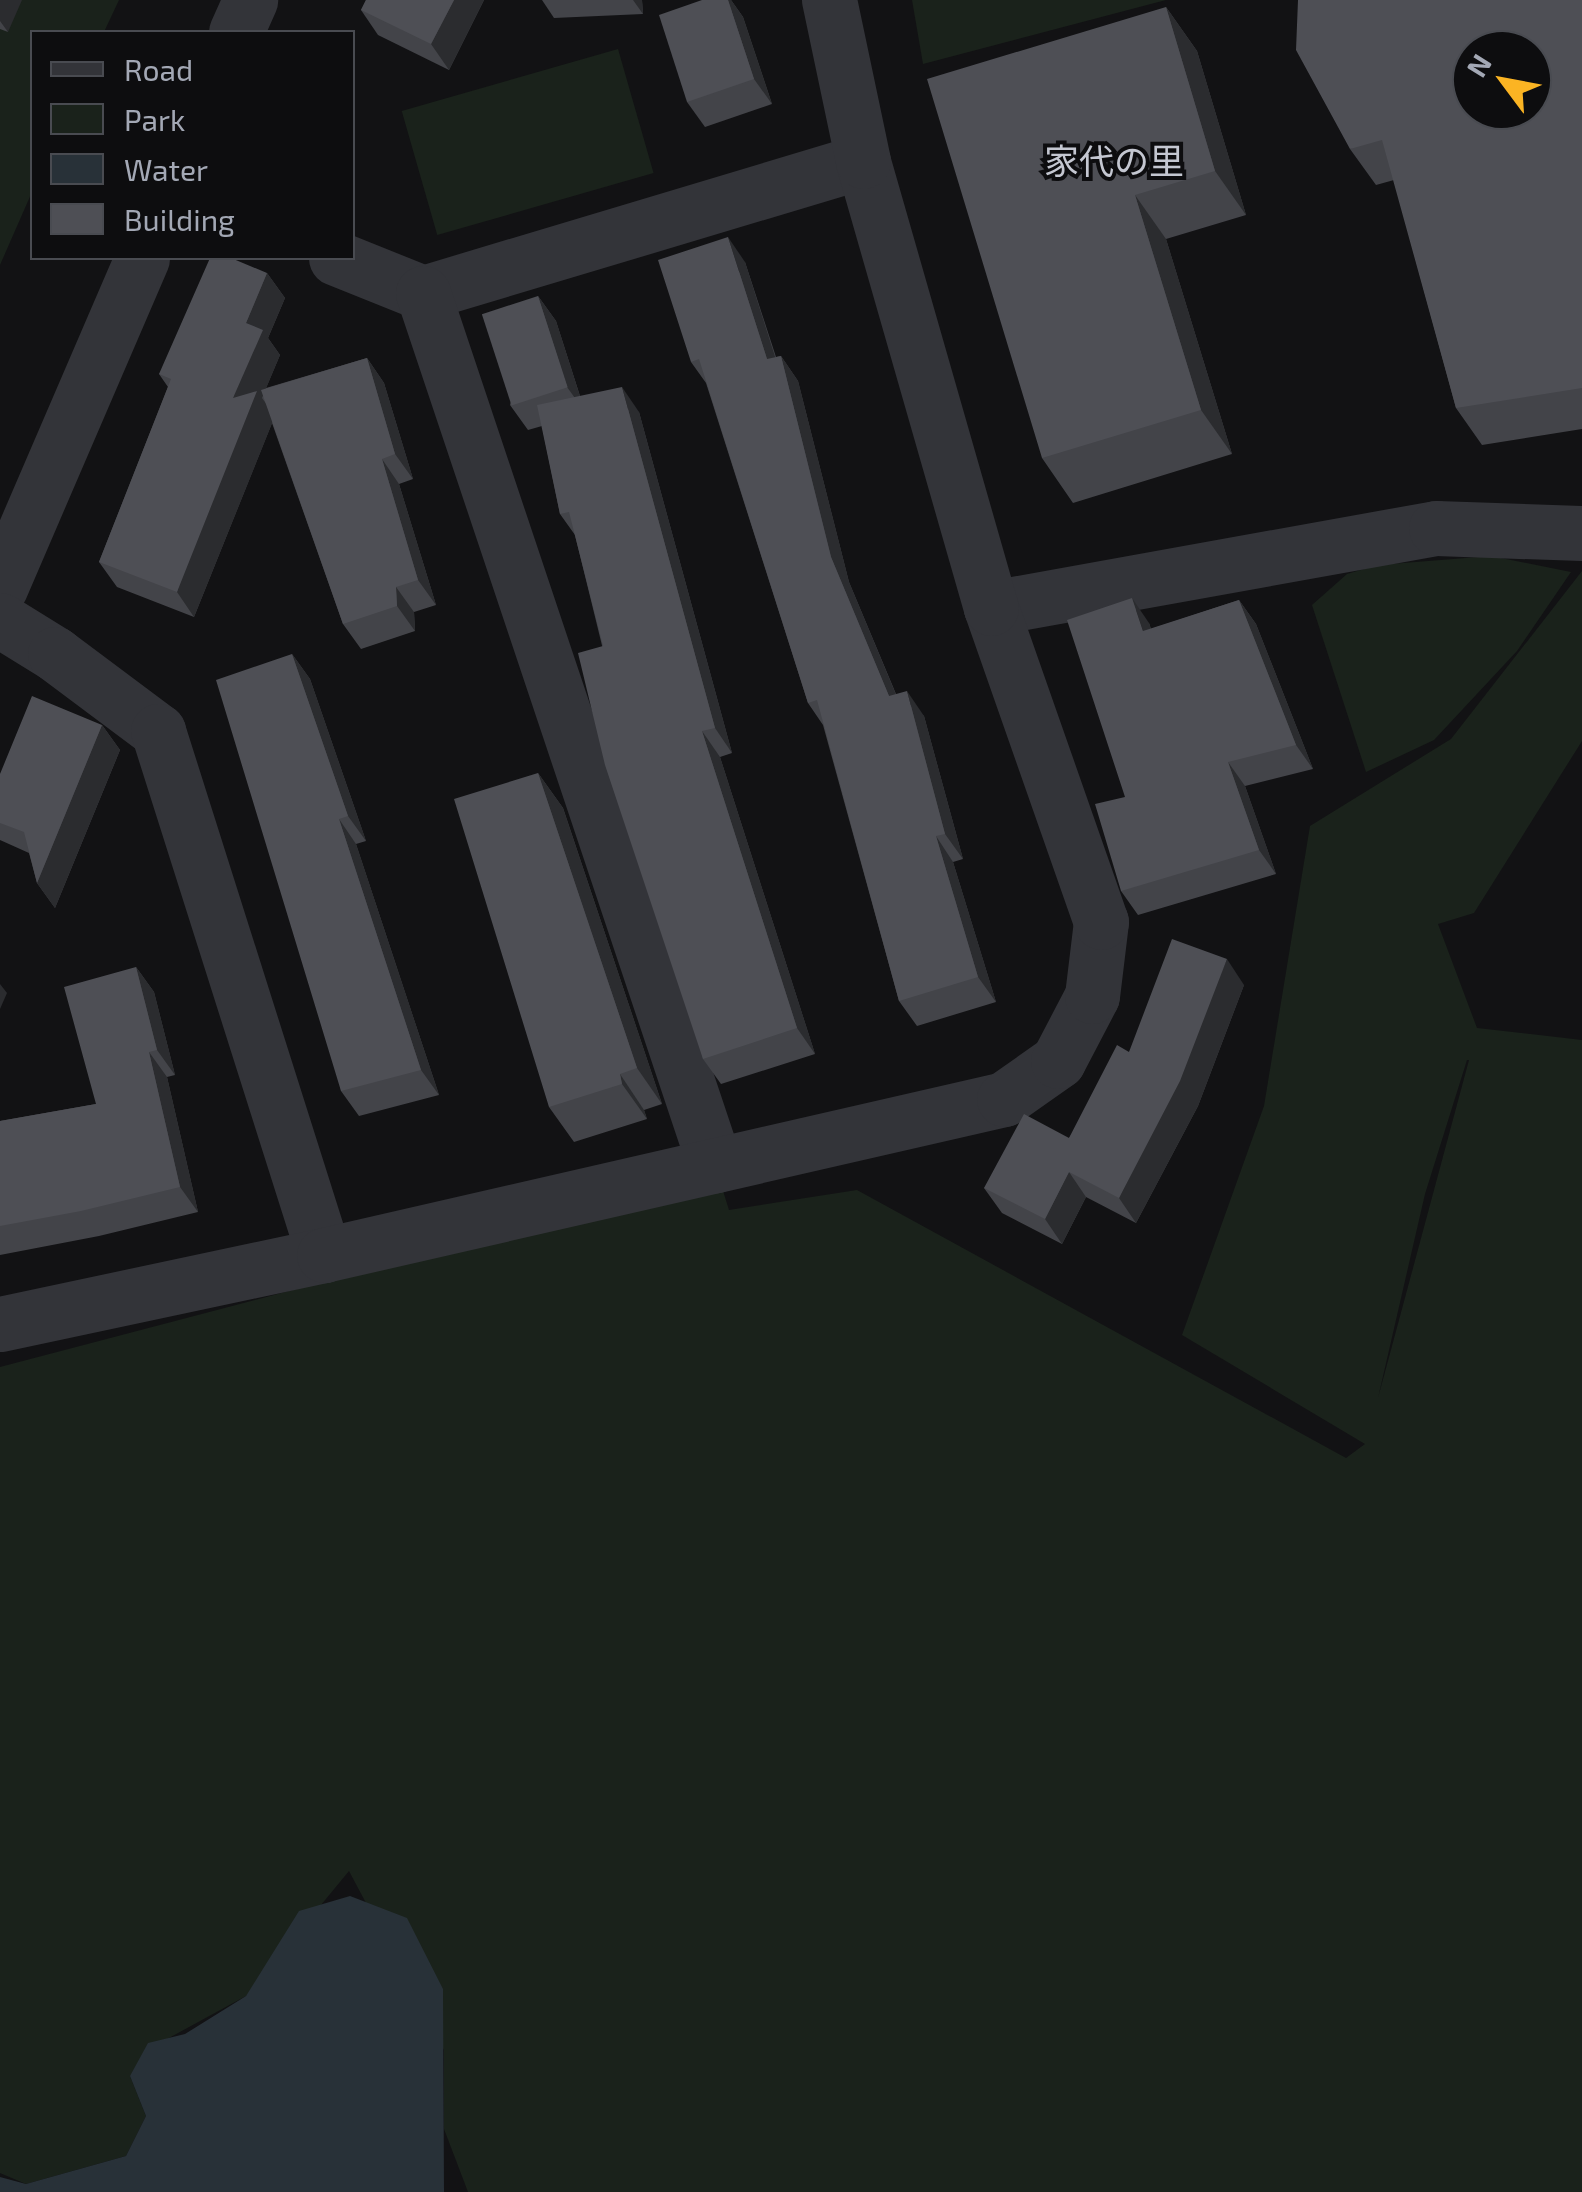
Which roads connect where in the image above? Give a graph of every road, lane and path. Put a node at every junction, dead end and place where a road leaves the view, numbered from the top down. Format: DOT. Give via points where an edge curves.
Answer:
graph roads {
  1 [pos="250,0"];
  2 [pos="829,0"];
  3 [pos="237,30"];
  4 [pos="863,161"];
  5 [pos="141,260"];
  6 [pos="341,260"];
  7 [pos="423,293"];
  8 [pos="1582,533"];
  9 [pos="0,588"];
  10 [pos="990,608"];
  11 [pos="0,620"];
  12 [pos="715,1166"];
  13 [pos="324,1255"];
  14 [pos="0,1324"];
  1 -- 3 [label="street"];
  2 -- 4 [label="street"];
  4 -- 7 [label="street"];
  4 -- 10 [label="street"];
  5 -- 9 [label="street"];
  6 -- 7 [label="street"];
  7 -- 12 [label="street"];
  8 -- 10 [label="street" via="1436,528"];
  10 -- 12 [label="street" via="1100,922 1092,996 1058,1061 1004,1098"];
  11 -- 13 [label="street" via="158,731"];
  12 -- 13 [label="street"];
  13 -- 14 [label="street"];
}
